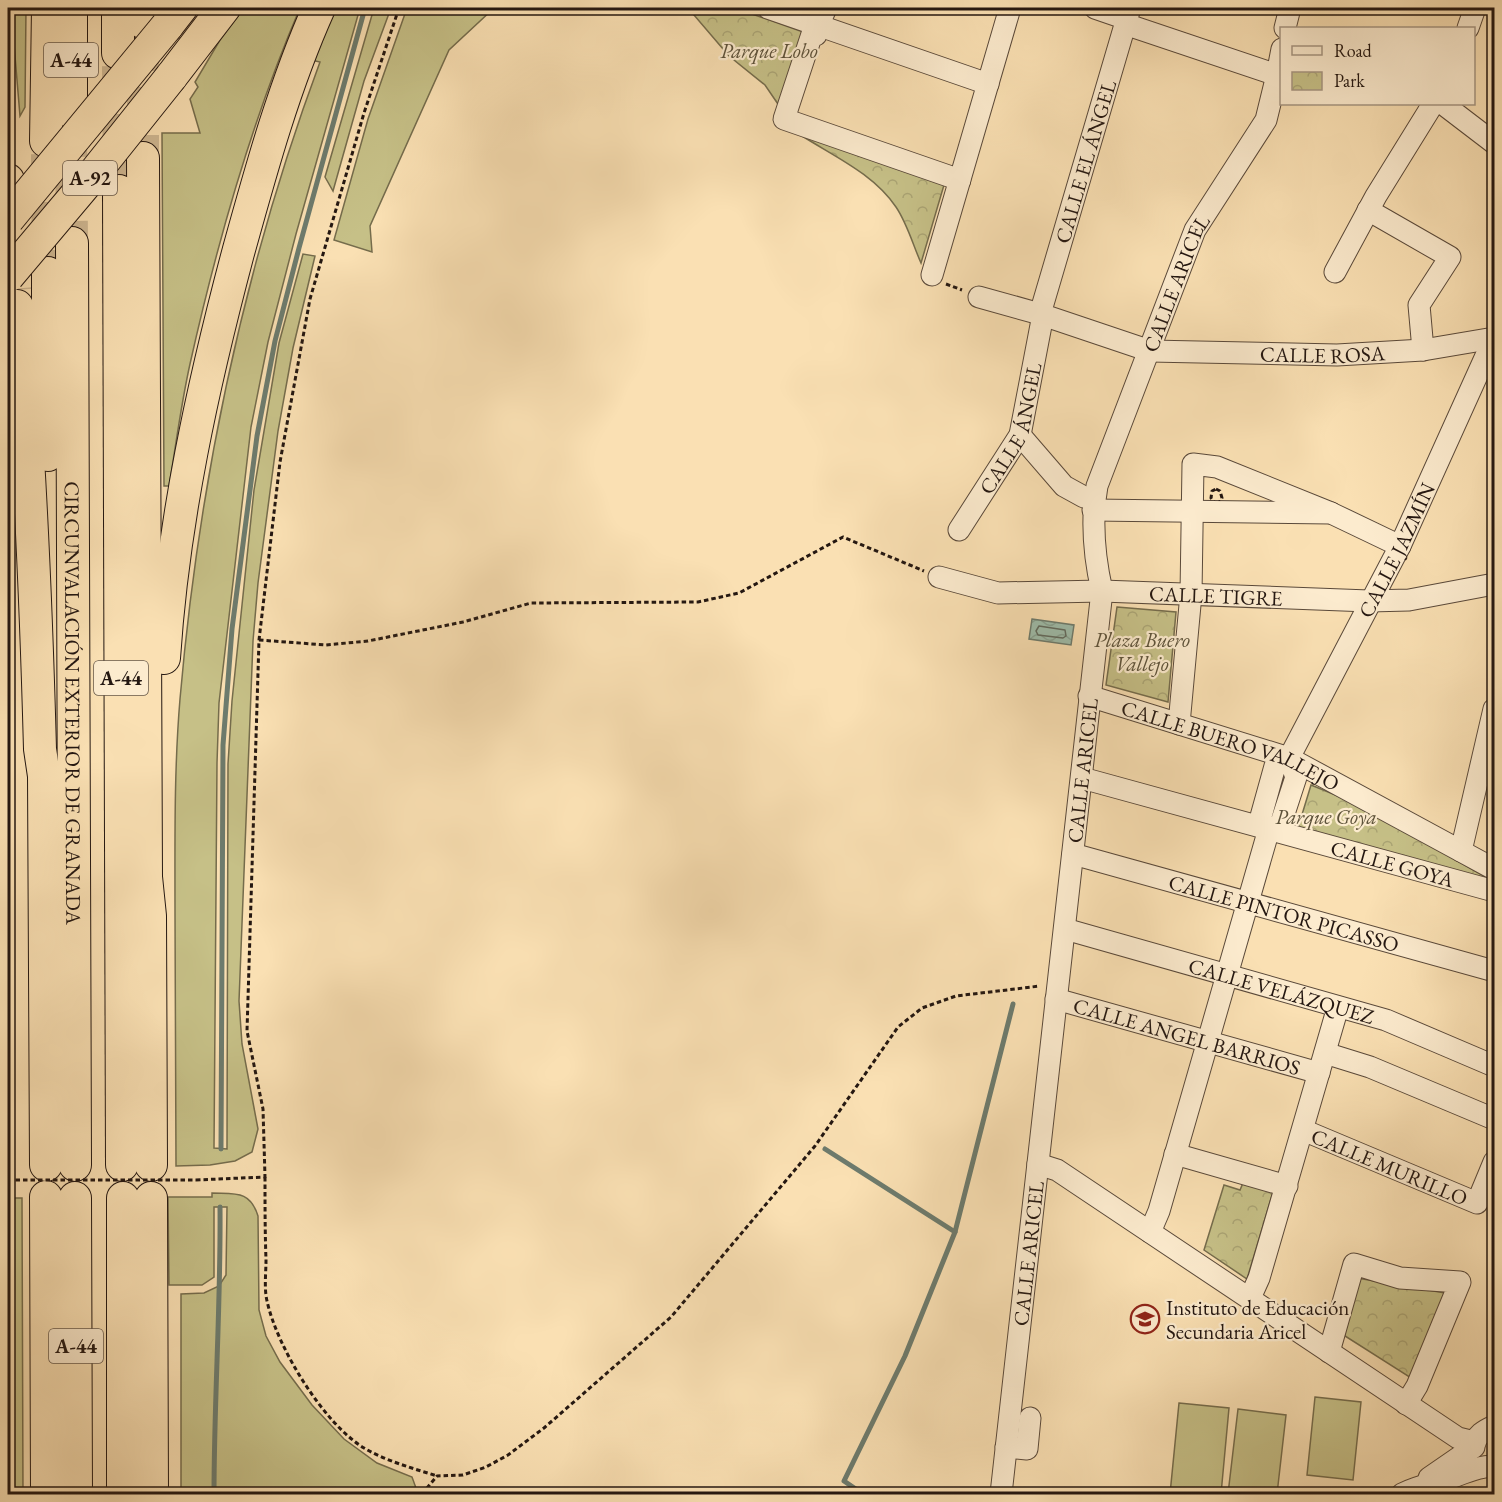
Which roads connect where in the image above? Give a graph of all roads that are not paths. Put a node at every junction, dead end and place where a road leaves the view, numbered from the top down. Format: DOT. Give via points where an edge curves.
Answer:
graph roads {
  1 [pos="48,8"];
  2 [pos="71,8"];
  3 [pos="224,8"];
  4 [pos="319,8"];
  5 [pos="768,8"];
  6 [pos="1010,8"];
  7 [pos="1095,8"];
  8 [pos="1290,8"];
  9 [pos="1475,8"];
  10 [pos="150,14"];
  11 [pos="1127,17"];
  12 [pos="821,20"];
  13 [pos="1285,27"];
  14 [pos="1468,27"];
  15 [pos="118,53"];
  16 [pos="1280,56"];
  17 [pos="1277,75"];
  18 [pos="988,84"];
  19 [pos="1432,105"];
  20 [pos="1444,105"];
  21 [pos="71,112"];
  22 [pos="46,141"];
  23 [pos="1494,143"];
  24 [pos="143,158"];
  25 [pos="8,180"];
  26 [pos="960,180"];
  27 [pos="8,189"];
  28 [pos="118,191"];
  29 [pos="1368,210"];
  30 [pos="8,219"];
  31 [pos="72,243"];
  32 [pos="1335,272"];
  33 [pos="48,273"];
  34 [pos="932,275"];
  35 [pos="8,276"];
  36 [pos="980,297"];
  37 [pos="17,306"];
  38 [pos="1041,317"];
  39 [pos="1494,338"];
  40 [pos="1424,350"];
  41 [pos="1150,351"];
  42 [pos="1020,435"];
  43 [pos="1088,503"];
  44 [pos="1195,509"];
  45 [pos="1331,513"];
  46 [pos="959,530"];
  47 [pos="1400,546"];
  48 [pos="939,577"];
  49 [pos="1494,584"];
  50 [pos="1102,591"];
  51 [pos="1191,594"];
  52 [pos="1370,601"];
  53 [pos="1089,696"];
  54 [pos="1494,709"];
  55 [pos="1179,724"];
  56 [pos="1289,758"];
  57 [pos="44,776"];
  58 [pos="1487,776"];
  59 [pos="1082,778"];
  60 [pos="1269,829"];
  61 [pos="1461,851"];
  62 [pos="1073,854"];
  63 [pos="1494,869"];
  64 [pos="1494,891"];
  65 [pos="1248,903"];
  66 [pos="150,916"];
  67 [pos="1065,929"];
  68 [pos="1494,971"];
  69 [pos="1228,974"];
  70 [pos="1057,992"];
  71 [pos="1338,1007"];
  72 [pos="1208,1042"];
  73 [pos="1325,1053"];
  74 [pos="1494,1066"];
  75 [pos="1319,1073"];
  76 [pos="1494,1119"];
  77 [pos="1303,1130"];
  78 [pos="1175,1154"];
  79 [pos="1494,1162"];
  80 [pos="1038,1164"];
  81 [pos="1287,1186"];
  82 [pos="1150,1232"];
  83 [pos="1250,1298"];
  84 [pos="1329,1352"];
  85 [pos="1406,1404"];
  86 [pos="1030,1418"];
  87 [pos="1494,1426"];
  88 [pos="1474,1444"];
  89 [pos="1006,1447"];
  90 [pos="1490,1466"];
  91 [pos="1422,1485"];
  92 [pos="47,1494"];
  93 [pos="76,1494"];
  94 [pos="123,1494"];
  95 [pos="152,1494"];
  96 [pos="1001,1494"];
  97 [pos="1402,1494"];
  1 -- 22 [label="highway"];
  2 -- 21 [label="highway, A-44"];
  3 -- 35 [label="highway, A-92, bridge"];
  4 -- 66 [label="highway" via="300,50 256,187 217,332 192,453 166,625"];
  5 -- 18 [label="street"];
  6 -- 18 [label="street"];
  7 -- 11 [label="street"];
  8 -- 13 [label="street"];
  9 -- 14 [label="street"];
  10 -- 15 [label="highway, A-44"];
  10 -- 30 [label="highway, A-92, bridge"];
  11 -- 17 [label="street"];
  11 -- 38 [label="street, CALLE EL ÁNGEL"];
  12 -- 26 [label="street" via="812,34 784,119"];
  16 -- 17 [label="street, CALLE ARICEL"];
  17 -- 41 [label="street, CALLE ARICEL" via="1266,120 1196,230"];
  18 -- 26 [label="street"];
  19 -- 29 [label="street"];
  20 -- 23 [label="street"];
  24 -- 66 [label="highway" via="146,877"];
  25 -- 27 [label="highway"];
  26 -- 34 [label="street"];
  28 -- 66 [label="highway, A-44" via="137,1165"];
  29 -- 32 [label="street"];
  29 -- 40 [label="street" via="1450,256 1419,305"];
  31 -- 57 [label="highway, CIRCUNVALACIÓN EXTERIOR DE GRANADA / A-44" via="60,1165"];
  33 -- 57 [label="highway" via="49,748"];
  36 -- 38 [label="street, CALLE ROSA"];
  37 -- 57 [label="highway" via="34,547"];
  38 -- 41 [label="street, CALLE ROSA"];
  38 -- 42 [label="street, CALLE ÁNGEL"];
  39 -- 40 [label="street, CALLE ROSA"];
  39 -- 47 [label="street, CALLE JAZMÍN"];
  40 -- 41 [label="street, CALLE ROSA" via="1337,355"];
  41 -- 43 [label="street, CALLE ARICEL"];
  42 -- 43 [label="street" via="1064,486"];
  42 -- 46 [label="street, CALLE ÁNGEL"];
  43 -- 44 [label="street"];
  43 -- 50 [label="street, CALLE ARICEL"];
  44 -- 45 [label="street"];
  44 -- 45 [label="street" via="1193,464 1217,467"];
  44 -- 51 [label="street"];
  45 -- 47 [label="street"];
  47 -- 52 [label="street, CALLE JAZMÍN"];
  48 -- 50 [label="street, CALLE TIGRE" via="998,593"];
  49 -- 52 [label="street, CALLE TIGRE" via="1409,600"];
  50 -- 51 [label="street, CALLE TIGRE"];
  50 -- 53 [label="street, CALLE ARICEL"];
  51 -- 52 [label="street, CALLE TIGRE"];
  51 -- 55 [label="street"];
  52 -- 56 [label="street, CALLE JAZMÍN"];
  53 -- 55 [label="street, CALLE BUERO VALLEJO"];
  53 -- 59 [label="street, CALLE ARICEL"];
  54 -- 58 [label="street"];
  55 -- 56 [label="street, CALLE BUERO VALLEJO"];
  56 -- 60 [label="street" via="1296,777 1280,826"];
  56 -- 61 [label="street, CALLE BUERO VALLEJO"];
  58 -- 61 [label="street"];
  59 -- 60 [label="street, CALLE GOYA"];
  59 -- 62 [label="street, CALLE ARICEL"];
  60 -- 64 [label="street, CALLE GOYA"];
  60 -- 65 [label="street"];
  61 -- 63 [label="street, CALLE BUERO VALLEJO"];
  62 -- 65 [label="street, CALLE PINTOR PICASSO"];
  62 -- 67 [label="street, CALLE ARICEL"];
  65 -- 68 [label="street, CALLE PINTOR PICASSO"];
  65 -- 69 [label="street"];
  67 -- 69 [label="street, CALLE VELÁZQUEZ"];
  67 -- 70 [label="street, CALLE ARICEL"];
  69 -- 71 [label="street, CALLE VELÁZQUEZ"];
  69 -- 72 [label="street"];
  70 -- 72 [label="street, CALLE ANGEL BARRIOS"];
  70 -- 80 [label="street, CALLE ARICEL"];
  71 -- 73 [label="street"];
  71 -- 74 [label="street, CALLE VELÁZQUEZ" via="1386,1020"];
  72 -- 75 [label="street, CALLE ANGEL BARRIOS"];
  72 -- 78 [label="street"];
  73 -- 75 [label="street"];
  73 -- 76 [label="street" via="1370,1067"];
  75 -- 77 [label="street"];
  77 -- 79 [label="street, CALLE MURILLO" via="1477,1203"];
  77 -- 81 [label="street"];
  78 -- 81 [label="street"];
  78 -- 82 [label="street"];
  80 -- 82 [label="street" via="1058,1170"];
  80 -- 89 [label="street, CALLE ARICEL"];
  81 -- 83 [label="street"];
  82 -- 83 [label="street"];
  83 -- 84 [label="street"];
  84 -- 85 [label="street"];
  84 -- 85 [label="street" via="1354,1264 1400,1278 1460,1282"];
  85 -- 88 [label="street"];
  86 -- 89 [label="street" via="1027,1449"];
  87 -- 88 [label="street" via="1482,1431"];
  88 -- 90 [label="street" via="1480,1461"];
  88 -- 91 [label="street"];
  89 -- 96 [label="street, CALLE ARICEL"];
  90 -- 91 [label="street"];
  91 -- 97 [label="street"];
  92 -- 93 [label="highway, A-44" via="61,1198"];
  94 -- 95 [label="highway, A-44" via="137,1198"];
}
